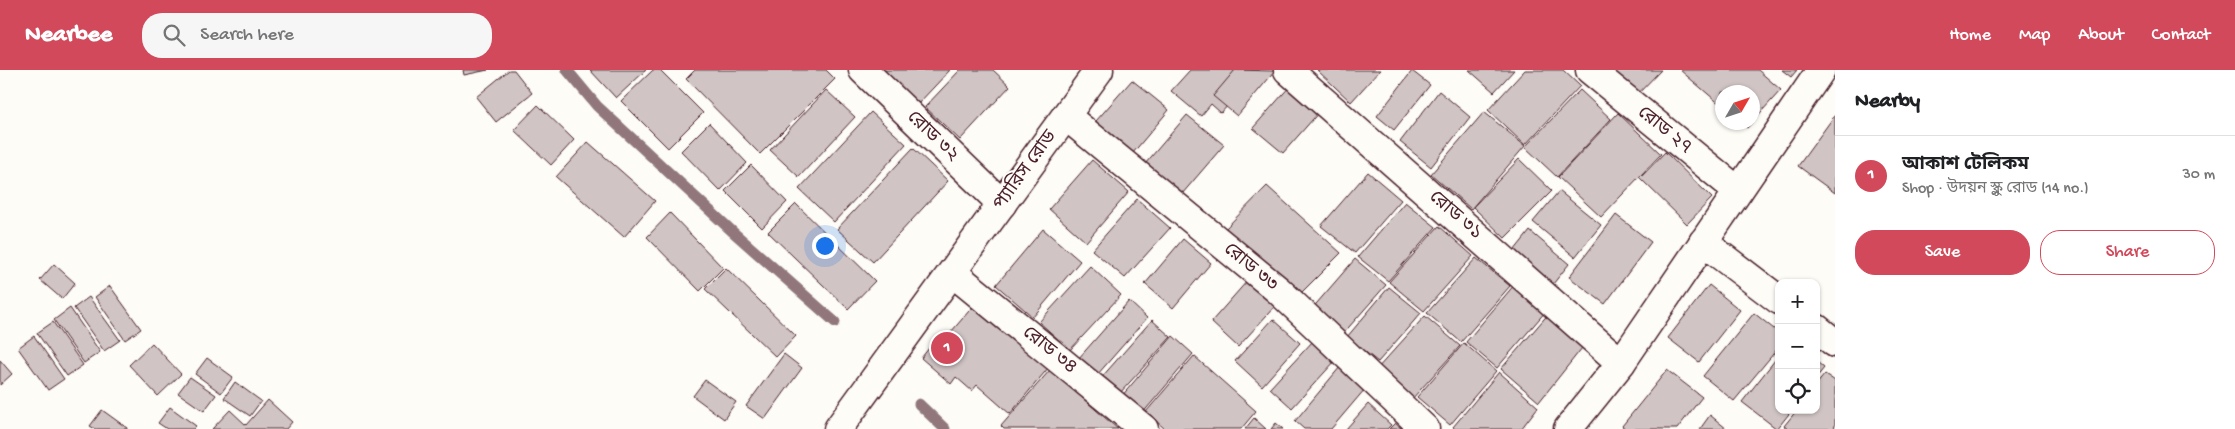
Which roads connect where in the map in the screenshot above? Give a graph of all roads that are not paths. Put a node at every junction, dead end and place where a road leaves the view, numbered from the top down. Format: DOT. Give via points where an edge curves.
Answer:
graph roads {
  1 [pos="863,70"];
  2 [pos="1099,70"];
  3 [pos="1288,70"];
  4 [pos="1590,70"];
  5 [pos="1821,70"];
  6 [pos="1066,116"];
  7 [pos="1738,191"];
  8 [pos="1002,204"];
  9 [pos="1703,242"];
  10 [pos="953,273"];
  11 [pos="1775,297"];
  12 [pos="1820,331"];
  13 [pos="1835,343"];
  14 [pos="1621,363"];
  15 [pos="1576,426"];
  16 [pos="838,429"];
  17 [pos="1144,429"];
  18 [pos="1425,429"];
  1 -- 8 [label="street, রোড ৩২"];
  2 -- 6 [label="street, প্যারিস রোড"];
  3 -- 14 [label="street, রোড ৩১"];
  4 -- 7 [label="street, রোড ২৭"];
  5 -- 7 [label="street"];
  6 -- 8 [label="street, প্যারিস রোড"];
  6 -- 18 [label="street, রোড ৩৩" via="1278,290"];
  7 -- 9 [label="street"];
  8 -- 10 [label="street, প্যারিস রোড"];
  9 -- 11 [label="street"];
  9 -- 14 [label="street"];
  10 -- 16 [label="street, প্যারিস রোড"];
  10 -- 17 [label="street, রোড ৩৪"];
  12 -- 13 [label="street"];
  14 -- 15 [label="street"];
}
